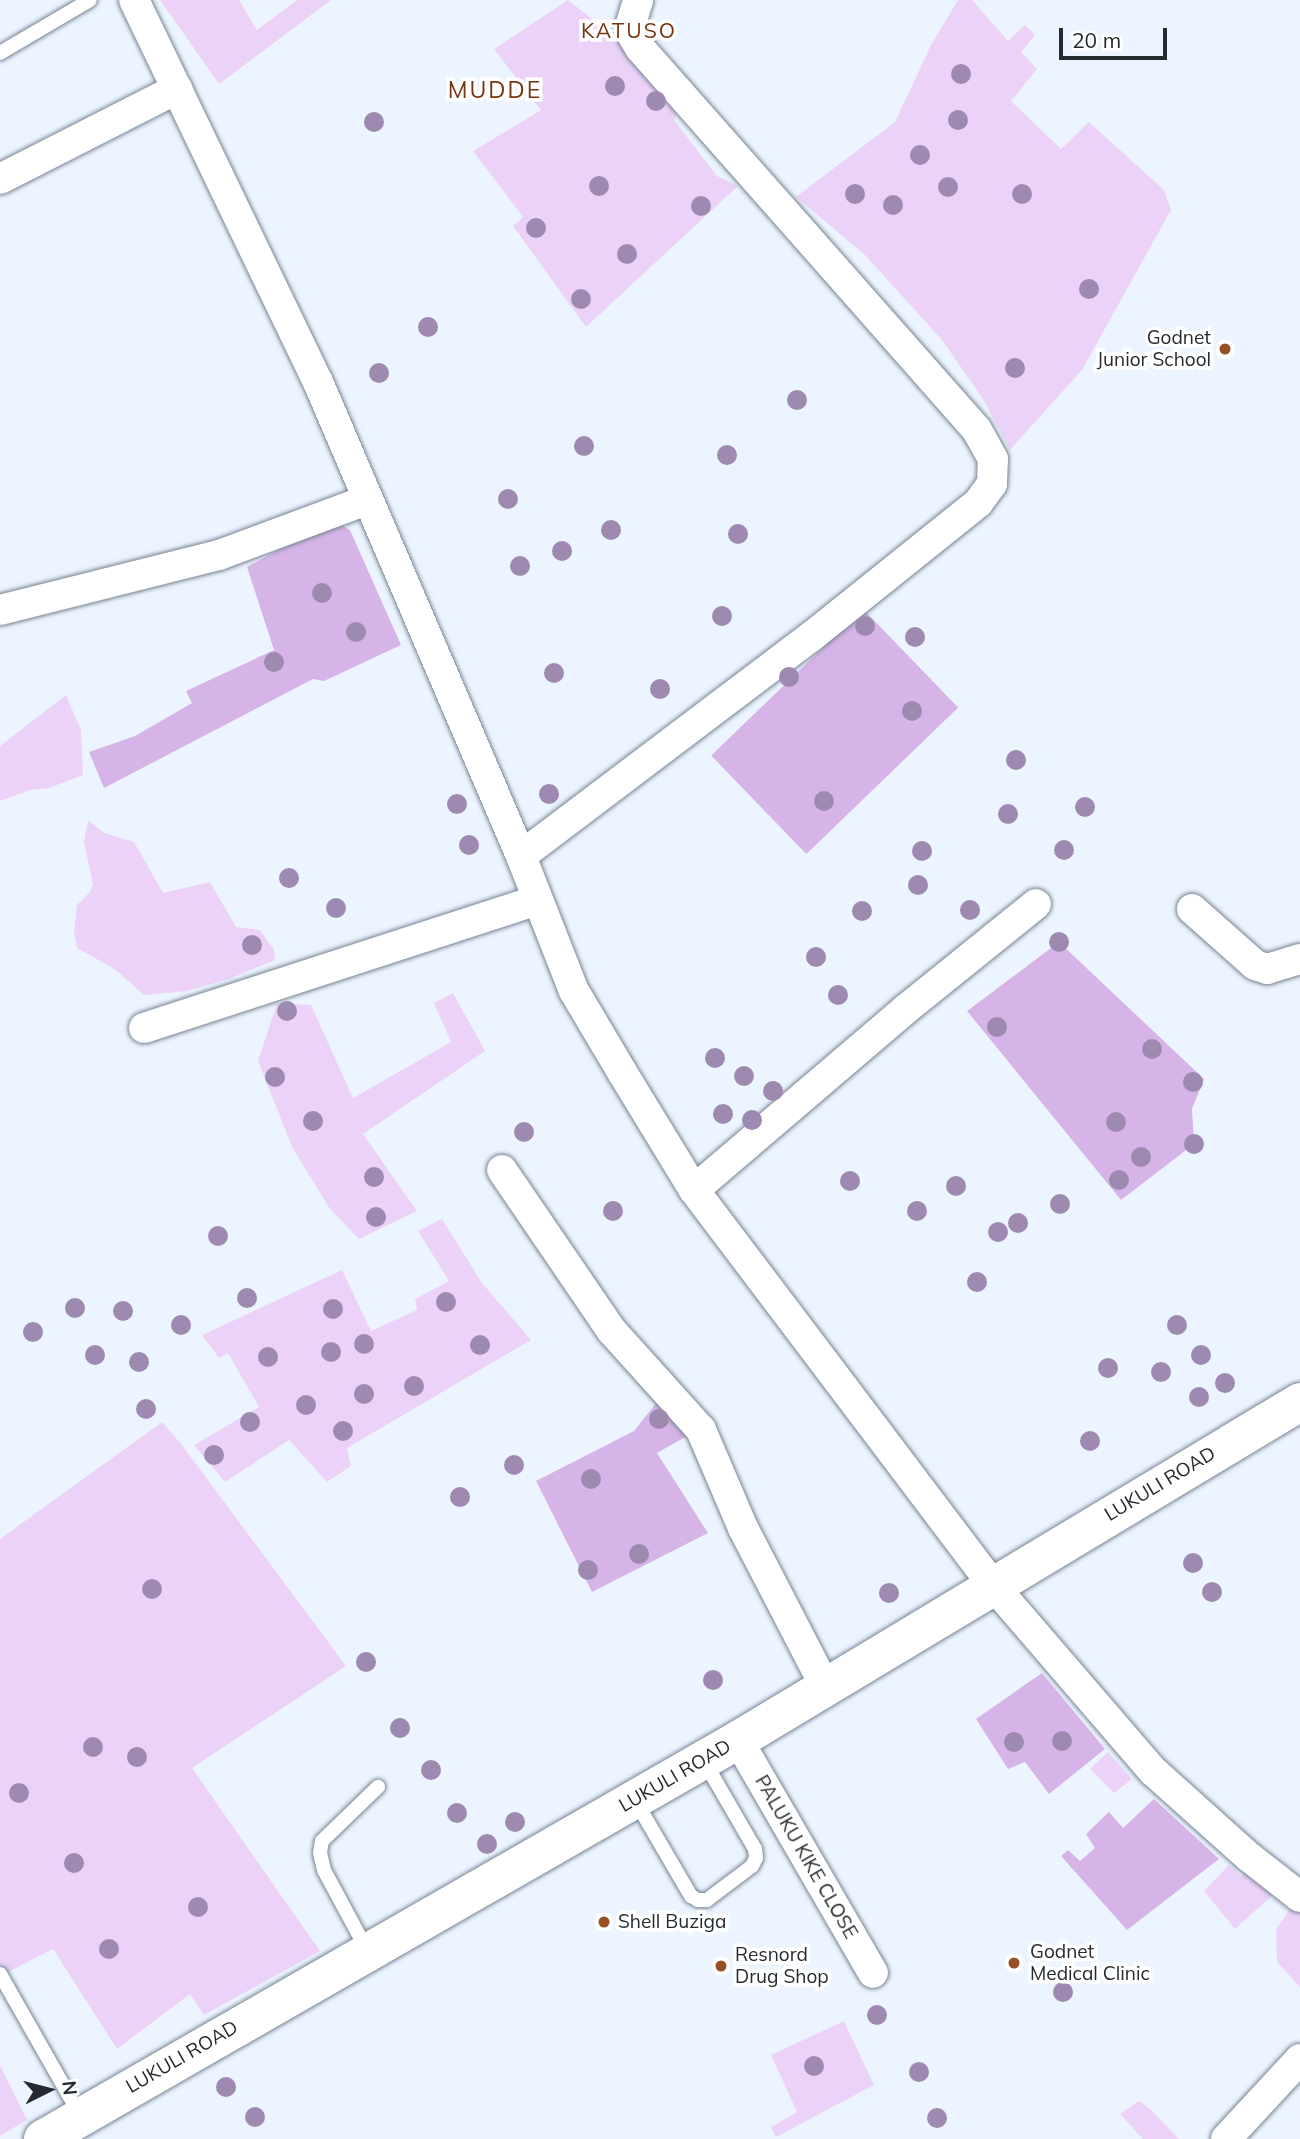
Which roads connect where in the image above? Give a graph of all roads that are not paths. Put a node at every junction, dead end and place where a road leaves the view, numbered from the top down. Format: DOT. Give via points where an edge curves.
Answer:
graph roads {
  1 [pos="90,0"];
  2 [pos="134,0"];
  3 [pos="638,0"];
  4 [pos="0,52"];
  5 [pos="177,89"];
  6 [pos="0,179"];
  7 [pos="367,500"];
  8 [pos="0,610"];
  9 [pos="521,856"];
  10 [pos="536,901"];
  11 [pos="1036,904"];
  12 [pos="1192,909"];
  13 [pos="1300,959"];
  14 [pos="144,1028"];
  15 [pos="502,1170"];
  16 [pos="694,1190"];
  17 [pos="1300,1402"];
  18 [pos="992,1584"];
  19 [pos="826,1688"];
  20 [pos="738,1740"];
  21 [pos="704,1760"];
  22 [pos="378,1787"];
  23 [pos="635,1799"];
  24 [pos="1300,1897"];
  25 [pos="368,1951"];
  26 [pos="873,1973"];
  27 [pos="0,1974"];
  28 [pos="1300,2059"];
  29 [pos="80,2115"];
  30 [pos="43,2139"];
  31 [pos="1226,2139"];
  1 -- 4 [label="lane"];
  2 -- 5 [label="street"];
  3 -- 9 [label="street" via="629,30 640,48 978,429 993,459 992,484 978,503 812,636"];
  5 -- 6 [label="street"];
  5 -- 7 [label="street" via="318,382"];
  7 -- 8 [label="street" via="219,555"];
  7 -- 9 [label="street"];
  9 -- 10 [label="street"];
  10 -- 14 [label="street"];
  10 -- 16 [label="street" via="574,991"];
  11 -- 16 [label="street"];
  12 -- 13 [label="street" via="1255,965 1267,969"];
  15 -- 19 [label="street" via="612,1331 701,1430 743,1528"];
  16 -- 18 [label="street"];
  17 -- 18 [label="street, LUKULI ROAD"];
  18 -- 19 [label="street, LUKULI ROAD"];
  18 -- 24 [label="street" via="1153,1770"];
  19 -- 20 [label="street, LUKULI ROAD"];
  20 -- 21 [label="street, LUKULI ROAD"];
  20 -- 26 [label="street, PALUKU KIKE CLOSE"];
  21 -- 23 [label="street, LUKULI ROAD"];
  21 -- 23 [label="lane" via="755,1849 752,1866 706,1900 691,1896"];
  22 -- 25 [label="lane" via="322,1841 320,1853 324,1870"];
  23 -- 25 [label="street, LUKULI ROAD"];
  25 -- 29 [label="street, LUKULI ROAD"];
  27 -- 29 [label="lane"];
  28 -- 31 [label="street"];
  29 -- 30 [label="street, LUKULI ROAD"];
}
